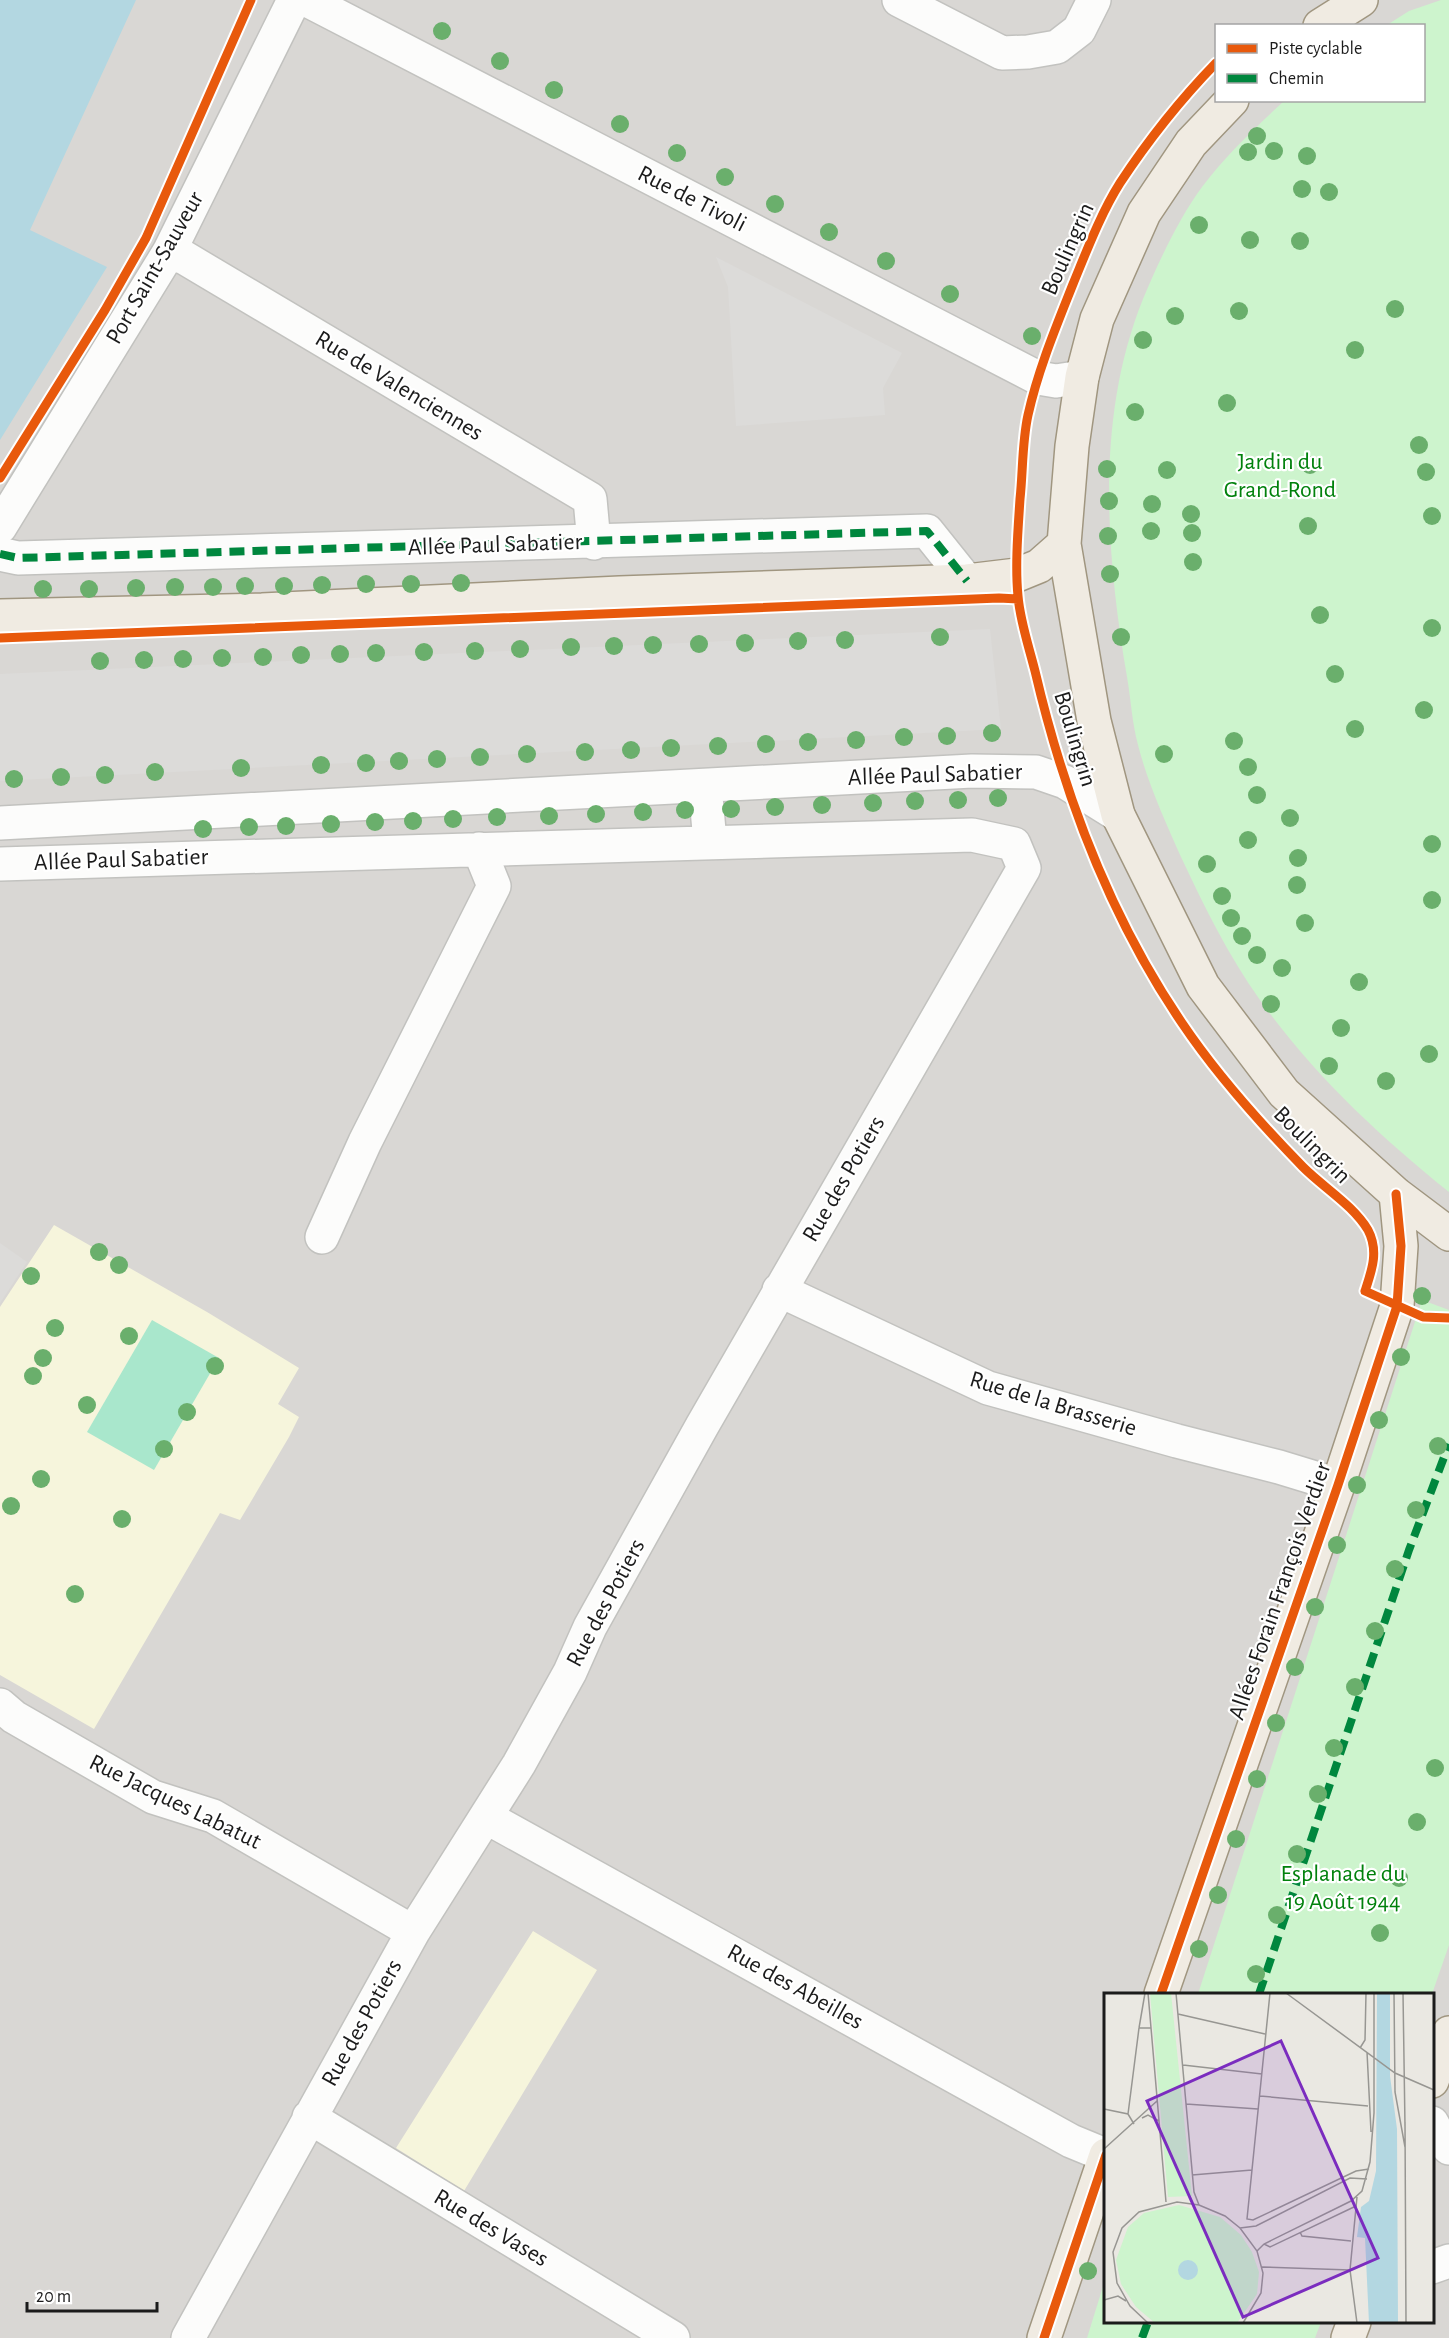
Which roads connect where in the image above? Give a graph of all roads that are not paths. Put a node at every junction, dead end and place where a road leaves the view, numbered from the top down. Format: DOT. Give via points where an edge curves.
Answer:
graph roads {
  1 [pos="294,0"];
  2 [pos="307,0"];
  3 [pos="899,0"];
  4 [pos="1094,0"];
  5 [pos="1360,0"];
  6 [pos="1323,24"];
  7 [pos="1230,102"];
  8 [pos="169,252"];
  9 [pos="1082,378"];
  10 [pos="0,527"];
  11 [pos="594,543"];
  12 [pos="1064,544"];
  13 [pos="0,554"];
  14 [pos="967,581"];
  15 [pos="0,616"];
  16 [pos="705,786"];
  17 [pos="1118,815"];
  18 [pos="0,823"];
  19 [pos="710,842"];
  20 [pos="479,849"];
  21 [pos="0,864"];
  22 [pos="1024,868"];
  23 [pos="1396,1194"];
  24 [pos="1449,1234"];
  25 [pos="322,1237"];
  26 [pos="779,1290"];
  27 [pos="1338,1485"];
  28 [pos="0,1705"];
  29 [pos="486,1817"];
  30 [pos="413,1932"];
  31 [pos="1162,1993"];
  32 [pos="1449,2033"];
  33 [pos="1434,2076"];
  34 [pos="309,2117"];
  35 [pos="1434,2127"];
  36 [pos="1449,2148"];
  37 [pos="1104,2155"];
  38 [pos="1104,2158"];
  39 [pos="1449,2261"];
  40 [pos="1434,2266"];
  41 [pos="1354,2323"];
  42 [pos="188,2338"];
  43 [pos="673,2338"];
  44 [pos="1044,2338"];
  45 [pos="1348,2338"];
  1 -- 8 [label="street, Port Saint-Sauveur"];
  2 -- 9 [label="street, Rue de Tivoli" via="1038,378"];
  3 -- 4 [label="street" via="1002,53 1057,47 1079,30"];
  5 -- 6 [label="main road"];
  7 -- 9 [label="main road, Boulingrin" via="1191,143 1144,213 1097,320"];
  8 -- 10 [label="street, Port Saint-Sauveur"];
  8 -- 11 [label="street, Rue de Valenciennes" via="590,499"];
  9 -- 12 [label="main road, Boulingrin"];
  11 -- 13 [label="street, Allée Paul Sabatier" via="18,558"];
  11 -- 14 [label="street, Allée Paul Sabatier" via="927,531"];
  12 -- 14 [label="main road" via="1039,566 1017,575"];
  12 -- 17 [label="main road, Boulingrin" via="1094,721"];
  14 -- 15 [label="main road" via="262,610"];
  16 -- 17 [label="street, Allée Paul Sabatier" via="972,771 1036,772 1065,782"];
  16 -- 18 [label="street, Allée Paul Sabatier"];
  16 -- 19 [label="street"];
  17 -- 23 [label="main road, Boulingrin" via="1203,986 1284,1093"];
  19 -- 20 [label="street, Allée Paul Sabatier"];
  19 -- 22 [label="street, Allée Paul Sabatier" via="972,835 1014,844"];
  20 -- 21 [label="street, Allée Paul Sabatier"];
  20 -- 25 [label="street" via="494,886 365,1142"];
  22 -- 26 [label="street, Rue des Potiers"];
  23 -- 24 [label="main road, Boulingrin"];
  23 -- 27 [label="main road, Allées Forain François Verdier" via="1401,1246 1397,1306"];
  26 -- 27 [label="street, Rue de la Brasserie" via="988,1388"];
  26 -- 29 [label="street, Rue des Potiers" via="590,1627 519,1764"];
  27 -- 31 [label="main road, Allées Forain François Verdier"];
  28 -- 30 [label="street, Rue Jacques Labatut" via="14,1717 153,1797 213,1815"];
  29 -- 30 [label="street, Rue des Potiers"];
  29 -- 37 [label="street, Rue des Abeilles" via="1071,2141"];
  30 -- 34 [label="street, Rue des Potiers"];
  32 -- 33 [label="main road"];
  34 -- 42 [label="street, Rue des Potiers"];
  34 -- 43 [label="street, Rue des Vases"];
  35 -- 36 [label="street"];
  38 -- 44 [label="main road"];
  39 -- 40 [label="street"];
  41 -- 45 [label="main road"];
}
